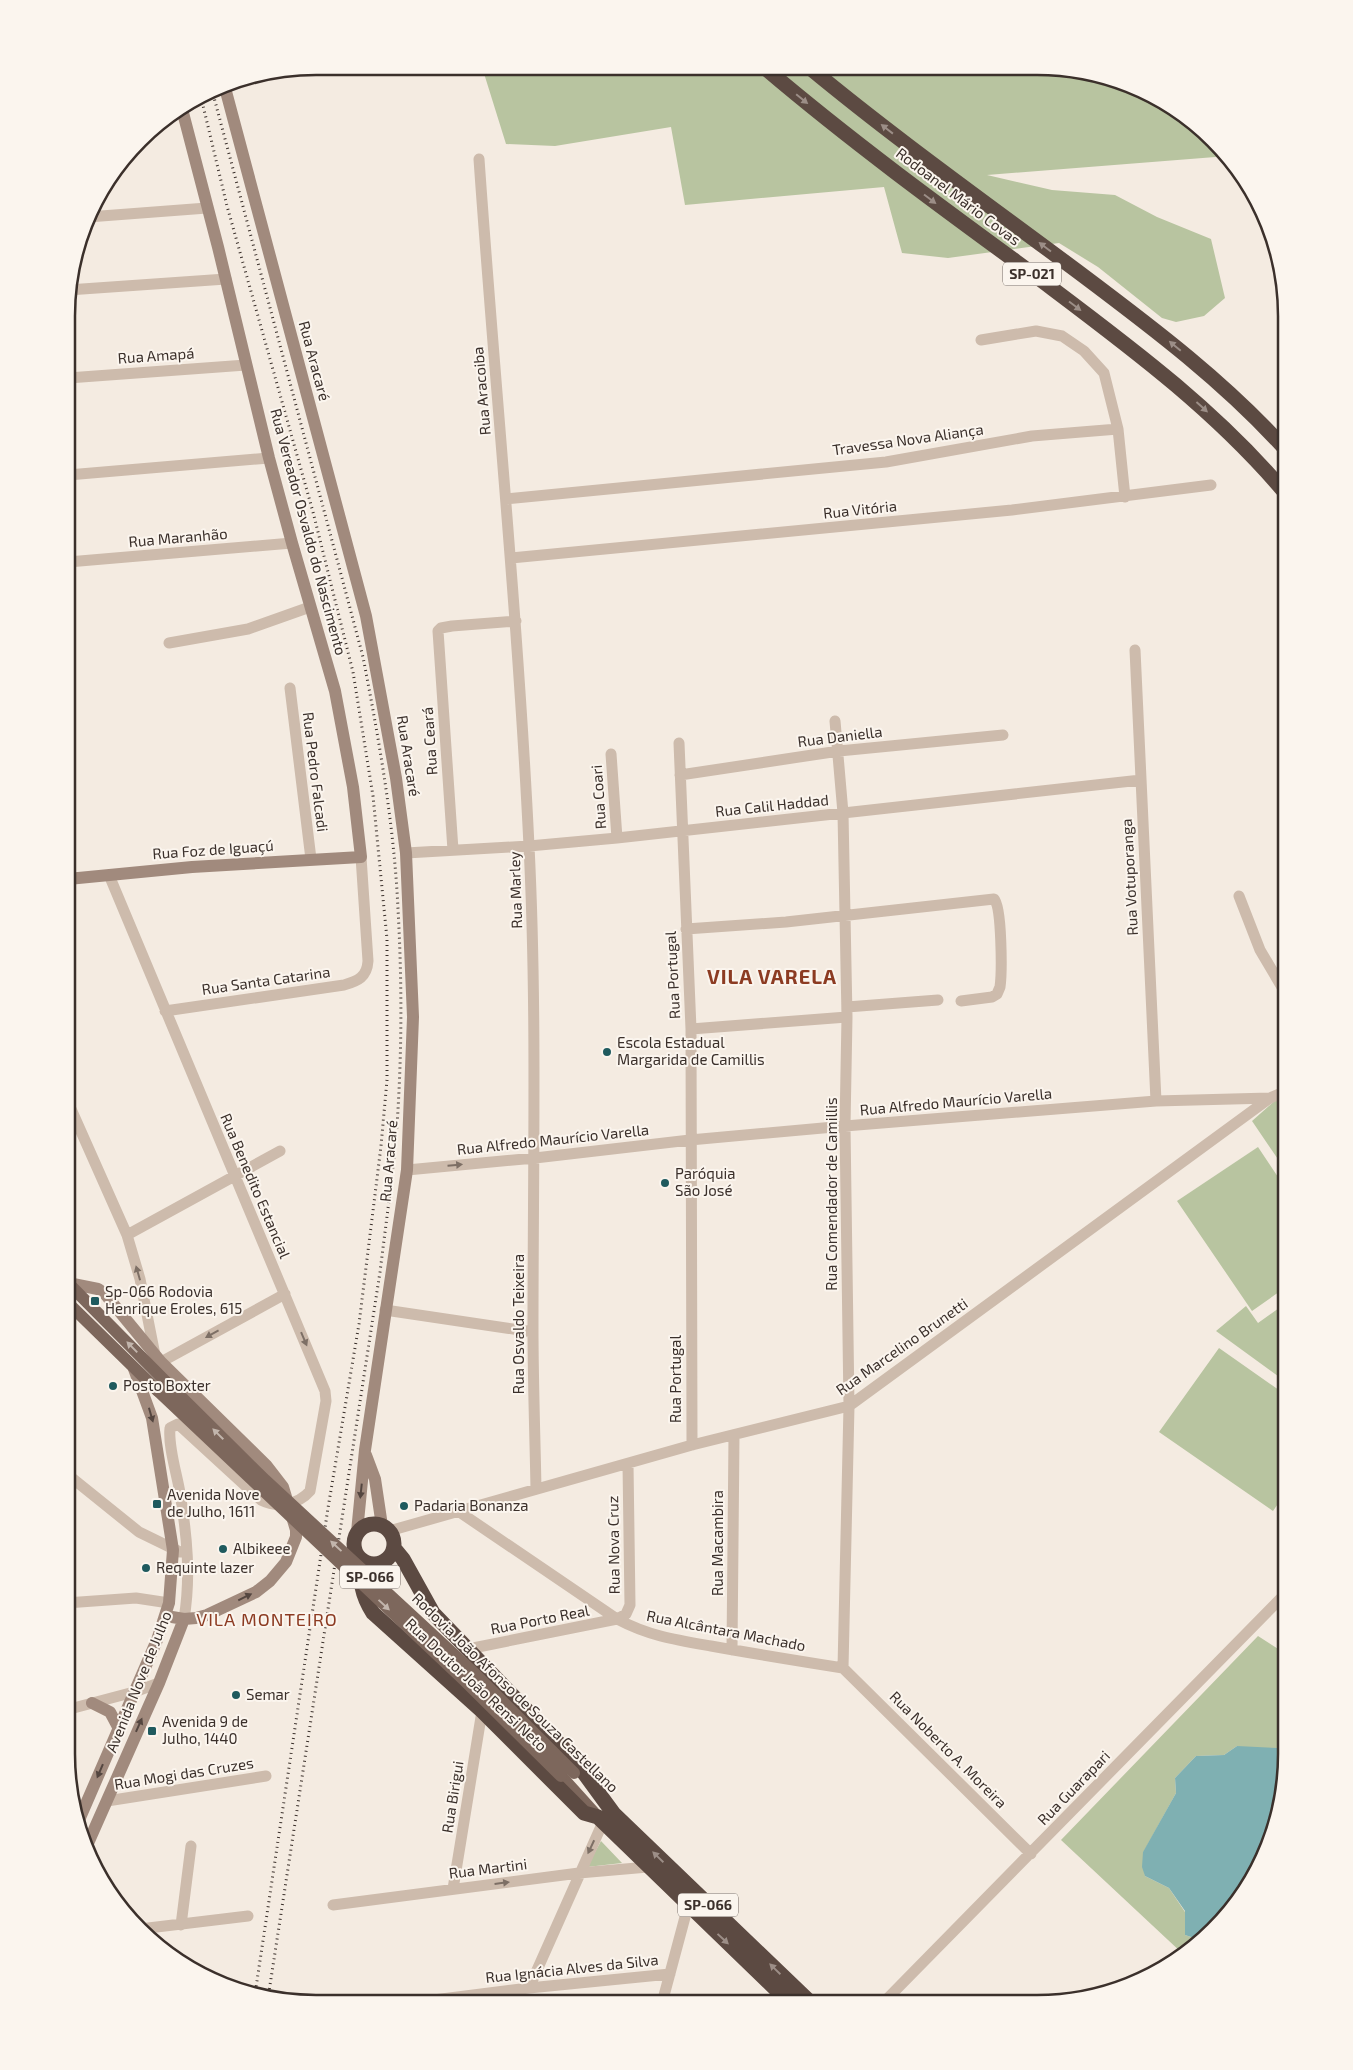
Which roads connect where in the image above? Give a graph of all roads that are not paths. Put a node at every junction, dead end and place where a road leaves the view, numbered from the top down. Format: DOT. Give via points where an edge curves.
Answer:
graph roads {
  1 [pos="773,75"];
  2 [pos="819,75"];
  3 [pos="226,92"];
  4 [pos="184,115"];
  5 [pos="479,159"];
  6 [pos="207,208"];
  7 [pos="97,216"];
  8 [pos="226,280"];
  9 [pos="77,289"];
  10 [pos="981,340"];
  11 [pos="246,364"];
  12 [pos="75,377"];
  13 [pos="1118,429"];
  14 [pos="1278,442"];
  15 [pos="269,458"];
  16 [pos="75,474"];
  17 [pos="1211,485"];
  18 [pos="1278,485"];
  19 [pos="1125,497"];
  20 [pos="506,498"];
  21 [pos="292,543"];
  22 [pos="511,558"];
  23 [pos="75,561"];
  24 [pos="310,607"];
  25 [pos="516,621"];
  26 [pos="169,643"];
  27 [pos="1135,650"];
  28 [pos="290,688"];
  29 [pos="835,721"];
  30 [pos="1003,735"];
  31 [pos="679,743"];
  32 [pos="839,751"];
  33 [pos="611,754"];
  34 [pos="680,775"];
  35 [pos="1141,780"];
  36 [pos="843,813"];
  37 [pos="683,830"];
  38 [pos="617,838"];
  39 [pos="530,846"];
  40 [pos="453,850"];
  41 [pos="406,853"];
  42 [pos="361,857"];
  43 [pos="311,859"];
  44 [pos="109,875"];
  45 [pos="75,878"];
  46 [pos="1239,896"];
  47 [pos="846,914"];
  48 [pos="686,929"];
  49 [pos="367,970"];
  50 [pos="1278,980"];
  51 [pos="938,1000"];
  52 [pos="961,1001"];
  53 [pos="165,1011"];
  54 [pos="847,1012"];
  55 [pos="691,1029"];
  56 [pos="1278,1094"];
  57 [pos="1270,1098"];
  58 [pos="1156,1101"];
  59 [pos="75,1118"];
  60 [pos="845,1126"];
  61 [pos="690,1140"];
  62 [pos="280,1152"];
  63 [pos="534,1158"];
  64 [pos="407,1170"];
  65 [pos="234,1176"];
  66 [pos="127,1236"];
  67 [pos="75,1284"];
  68 [pos="75,1291"];
  69 [pos="285,1294"];
  70 [pos="75,1310"];
  71 [pos="385,1310"];
  72 [pos="533,1332"];
  73 [pos="158,1358"];
  74 [pos="134,1369"];
  75 [pos="162,1387"];
  76 [pos="849,1406"];
  77 [pos="734,1435"];
  78 [pos="692,1445"];
  79 [pos="365,1450"];
  80 [pos="628,1464"];
  81 [pos="75,1480"];
  82 [pos="536,1489"];
  83 [pos="288,1504"];
  84 [pos="458,1512"];
  85 [pos="385,1528"];
  86 [pos="357,1532"];
  87 [pos="394,1548"];
  88 [pos="173,1550"];
  89 [pos="187,1554"];
  90 [pos="360,1559"];
  91 [pos="75,1601"];
  92 [pos="169,1602"];
  93 [pos="1278,1602"];
  94 [pos="166,1616"];
  95 [pos="184,1619"];
  96 [pos="617,1619"];
  97 [pos="468,1649"];
  98 [pos="732,1650"];
  99 [pos="843,1668"];
  100 [pos="159,1683"];
  101 [pos="134,1692"];
  102 [pos="92,1703"];
  103 [pos="75,1708"];
  104 [pos="482,1710"];
  105 [pos="118,1727"];
  106 [pos="266,1776"];
  107 [pos="107,1801"];
  108 [pos="82,1812"];
  109 [pos="602,1815"];
  110 [pos="90,1838"];
  111 [pos="191,1846"];
  112 [pos="1031,1854"];
  113 [pos="648,1867"];
  114 [pos="579,1873"];
  115 [pos="453,1888"];
  116 [pos="333,1905"];
  117 [pos="688,1906"];
  118 [pos="248,1916"];
  119 [pos="181,1925"];
  120 [pos="149,1928"];
  121 [pos="670,1974"];
  122 [pos="529,1988"];
  123 [pos="474,1995"];
  124 [pos="664,1995"];
  125 [pos="782,1995"];
  126 [pos="801,1995"];
  127 [pos="891,1995"];
  1 -- 18 [label="highway, Rodoanel Mário Covas / SP-021, one-way" via="874,157 1136,351 1236,438"];
  14 -- 2 [label="highway, Rodoanel Mário Covas / SP-021, one-way" via="1235,398 1153,328"];
  3 -- 41 [label="street, Rua Aracaré" via="366,616 396,778"];
  4 -- 6 [label="street, Rua Vereador Osvaldo do Nascimento"];
  5 -- 20 [label="street, Rua Aracoiba"];
  6 -- 7 [label="street"];
  6 -- 8 [label="street, Rua Vereador Osvaldo do Nascimento"];
  8 -- 9 [label="street"];
  8 -- 11 [label="street, Rua Vereador Osvaldo do Nascimento"];
  10 -- 13 [label="street" via="1036,331 1062,336 1084,351 1104,373"];
  11 -- 12 [label="street, Rua Amapá"];
  11 -- 15 [label="street, Rua Vereador Osvaldo do Nascimento"];
  13 -- 19 [label="street"];
  13 -- 20 [label="street, Travessa Nova Aliança" via="1032,436 886,462"];
  15 -- 16 [label="street"];
  15 -- 21 [label="street, Rua Vereador Osvaldo do Nascimento"];
  17 -- 19 [label="street, Rua Vitória"];
  19 -- 22 [label="street, Rua Vitória"];
  20 -- 22 [label="street, Rua Aracoiba"];
  21 -- 23 [label="street, Rua Maranhão"];
  21 -- 24 [label="street, Rua Vereador Osvaldo do Nascimento"];
  22 -- 25 [label="street, Rua Aracoiba"];
  24 -- 26 [label="street" via="248,629"];
  24 -- 42 [label="street, Rua Vereador Osvaldo do Nascimento" via="343,729"];
  25 -- 39 [label="street, Rua Marley"];
  25 -- 40 [label="street, Rua Ceará" via="438,630"];
  27 -- 35 [label="street, Rua Votuporanga"];
  28 -- 43 [label="street, Rua Pedro Falcadi"];
  29 -- 32 [label="street, Rua Comendador de Camillis"];
  30 -- 32 [label="street, Rua Daniella"];
  31 -- 34 [label="street, Rua Portugal"];
  32 -- 34 [label="street, Rua Daniella"];
  32 -- 36 [label="street, Rua Comendador de Camillis"];
  33 -- 38 [label="street, Rua Coari"];
  34 -- 37 [label="street, Rua Portugal"];
  35 -- 36 [label="street, Rua Calil Haddad"];
  35 -- 58 [label="street, Rua Votuporanga"];
  36 -- 37 [label="street, Rua Calil Haddad"];
  36 -- 47 [label="street, Rua Comendador de Camillis"];
  37 -- 38 [label="street, Rua Calil Haddad"];
  37 -- 48 [label="street, Rua Portugal"];
  38 -- 39 [label="street, Rua Calil Haddad"];
  39 -- 40 [label="street, Rua Calil Haddad"];
  39 -- 63 [label="street, Rua Marley"];
  40 -- 41 [label="street, Rua Calil Haddad"];
  41 -- 64 [label="street, Rua Aracaré" via="413,1017"];
  42 -- 43 [label="street, Rua Foz de Iguaçú"];
  42 -- 49 [label="street, Rua Vereador Osvaldo do Nascimento"];
  43 -- 44 [label="street, Rua Foz de Iguaçú"];
  44 -- 45 [label="street, Rua Foz de Iguaçú"];
  44 -- 53 [label="street, Rua Benedito Estancial"];
  46 -- 50 [label="street" via="1260,950"];
  47 -- 48 [label="street"];
  47 -- 52 [label="street" via="994,899 998,907 1001,984 992,997"];
  47 -- 54 [label="street, Rua Comendador de Camillis"];
  48 -- 55 [label="street, Rua Portugal"];
  49 -- 53 [label="street, Rua Santa Catarina" via="360,979 344,985"];
  51 -- 54 [label="street"];
  53 -- 65 [label="street, Rua Benedito Estancial"];
  54 -- 55 [label="street"];
  54 -- 60 [label="street, Rua Comendador de Camillis"];
  55 -- 61 [label="street, Rua Portugal"];
  56 -- 57 [label="street, Rua Marcelino Brunetti"];
  57 -- 58 [label="street, Rua Alfredo Maurício Varella"];
  57 -- 76 [label="street, Rua Marcelino Brunetti"];
  58 -- 60 [label="street, Rua Alfredo Maurício Varella"];
  59 -- 66 [label="street"];
  60 -- 61 [label="street, Rua Alfredo Maurício Varella"];
  60 -- 76 [label="street, Rua Comendador de Camillis"];
  61 -- 63 [label="street, Rua Alfredo Maurício Varella"];
  61 -- 78 [label="street, Rua Portugal"];
  62 -- 65 [label="street"];
  64 -- 63 [label="street, Rua Alfredo Maurício Varella, one-way"];
  63 -- 72 [label="street, Rua Osvaldo Teixeira"];
  64 -- 71 [label="street, Rua Aracaré"];
  65 -- 66 [label="street"];
  65 -- 69 [label="street, Rua Benedito Estancial"];
  73 -- 66 [label="street, one-way"];
  67 -- 73 [label="street" via="105,1294"];
  75 -- 68 [label="main road, Rodovia João Afonso de Souza Castellano / SP-066, one-way"];
  69 -- 73 [label="street, one-way"];
  69 -- 83 [label="street, Rua Benedito Estancial, one-way" via="322,1380 326,1401 310,1491"];
  70 -- 74 [label="main road, Rodovia João Afonso de Souza Castellano / SP-066"];
  71 -- 72 [label="street"];
  71 -- 79 [label="street, Rua Aracaré"];
  72 -- 82 [label="street, Rua Osvaldo Teixeira"];
  73 -- 83 [label="street" via="262,1460 283,1487"];
  74 -- 75 [label="main road, Rodovia João Afonso de Souza Castellano / SP-066"];
  74 -- 88 [label="street, Avenida Nove de Julho, one-way" via="152,1418"];
  75 -- 109 [label="main road, Rodovia João Afonso de Souza Castellano / SP-066, bridge" via="464,1681 567,1774"];
  76 -- 77 [label="street, Rua Marcelino Brunetti"];
  76 -- 99 [label="street, Rua Comendador de Camillis"];
  77 -- 78 [label="street, Rua Marcelino Brunetti"];
  77 -- 98 [label="street, Rua Macambira"];
  78 -- 80 [label="street, Rua Marcelino Brunetti"];
  79 -- 85 [label="street, Rua Aracaré"];
  79 -- 86 [label="street, Rua Aracaré, one-way"];
  80 -- 82 [label="street, Rua Marcelino Brunetti"];
  80 -- 96 [label="street, Rua Nova Cruz" via="630,1605 626,1614"];
  81 -- 88 [label="street" via="139,1532"];
  82 -- 84 [label="street, Rua Marcelino Brunetti"];
  83 -- 89 [label="street, Avenida Nove de Julho" via="270,1504 261,1500 178,1424 170,1428"];
  95 -- 83 [label="street, one-way" via="206,1615 256,1592 270,1581 286,1562 296,1536"];
  84 -- 85 [label="street, Rua Marcelino Brunetti"];
  84 -- 96 [label="street, Rua Alcântara Machado"];
  85 -- 86 [label="highway" via="376,1524 366,1525"];
  85 -- 87 [label="highway" via="394,1541"];
  86 -- 90 [label="highway" via="354,1546"];
  87 -- 90 [label="highway" via="380,1563"];
  87 -- 97 [label="highway, Rua Doutor João Rensi Neto" via="433,1612"];
  88 -- 89 [label="street"];
  88 -- 92 [label="street, Avenida Nove de Julho"];
  89 -- 95 [label="street, Avenida Nove de Julho" via="188,1590"];
  90 -- 104 [label="highway, Rua Doutor João Rensi Neto" via="361,1588 373,1613"];
  91 -- 92 [label="street" via="136,1598"];
  92 -- 94 [label="street, Avenida Nove de Julho"];
  93 -- 112 [label="street, Rua Guarapari"];
  94 -- 95 [label="street"];
  94 -- 101 [label="street, Avenida Nove de Julho"];
  95 -- 100 [label="street, Avenida Nove de Julho"];
  96 -- 97 [label="street, Rua Porto Real"];
  96 -- 98 [label="street, Rua Alcântara Machado" via="638,1631 656,1636"];
  97 -- 109 [label="highway, Rua Doutor João Rensi Neto" via="572,1758"];
  98 -- 99 [label="street, Rua Alcântara Machado"];
  99 -- 112 [label="street, Rua Noberto A. Moreira"];
  100 -- 101 [label="street"];
  107 -- 100 [label="street, Avenida Nove de Julho, one-way"];
  101 -- 102 [label="street"];
  101 -- 105 [label="street, Avenida Nove de Julho"];
  102 -- 103 [label="street"];
  102 -- 105 [label="street" via="110,1712"];
  104 -- 109 [label="highway, Rua Doutor João Rensi Neto" via="584,1813"];
  104 -- 115 [label="street, Rua Birigui"];
  105 -- 108 [label="street, Avenida Nove de Julho, one-way"];
  106 -- 107 [label="street, Rua Mogi das Cruzes"];
  107 -- 110 [label="street, Avenida Nove de Julho"];
  109 -- 113 [label="highway, Rodovia João Afonso de Souza Castellano / SP-066"];
  109 -- 114 [label="street, one-way"];
  126 -- 109 [label="highway, Rodovia João Afonso de Souza Castellano / SP-066, one-way"];
  111 -- 119 [label="street"];
  112 -- 127 [label="street, Rua Guarapari"];
  113 -- 114 [label="street, Rua Martini"];
  113 -- 117 [label="highway, Rodovia João Afonso de Souza Castellano / SP-066"];
  115 -- 114 [label="street, Rua Martini, one-way"];
  114 -- 122 [label="street"];
  115 -- 116 [label="street, Rua Martini"];
  117 -- 121 [label="street"];
  117 -- 125 [label="highway, Rodovia João Afonso de Souza Castellano / SP-066, one-way"];
  118 -- 119 [label="street"];
  119 -- 120 [label="street"];
  121 -- 122 [label="street, Rua Ignácia Alves da Silva"];
  121 -- 124 [label="street"];
  122 -- 123 [label="street, Rua Ignácia Alves da Silva"];
}
